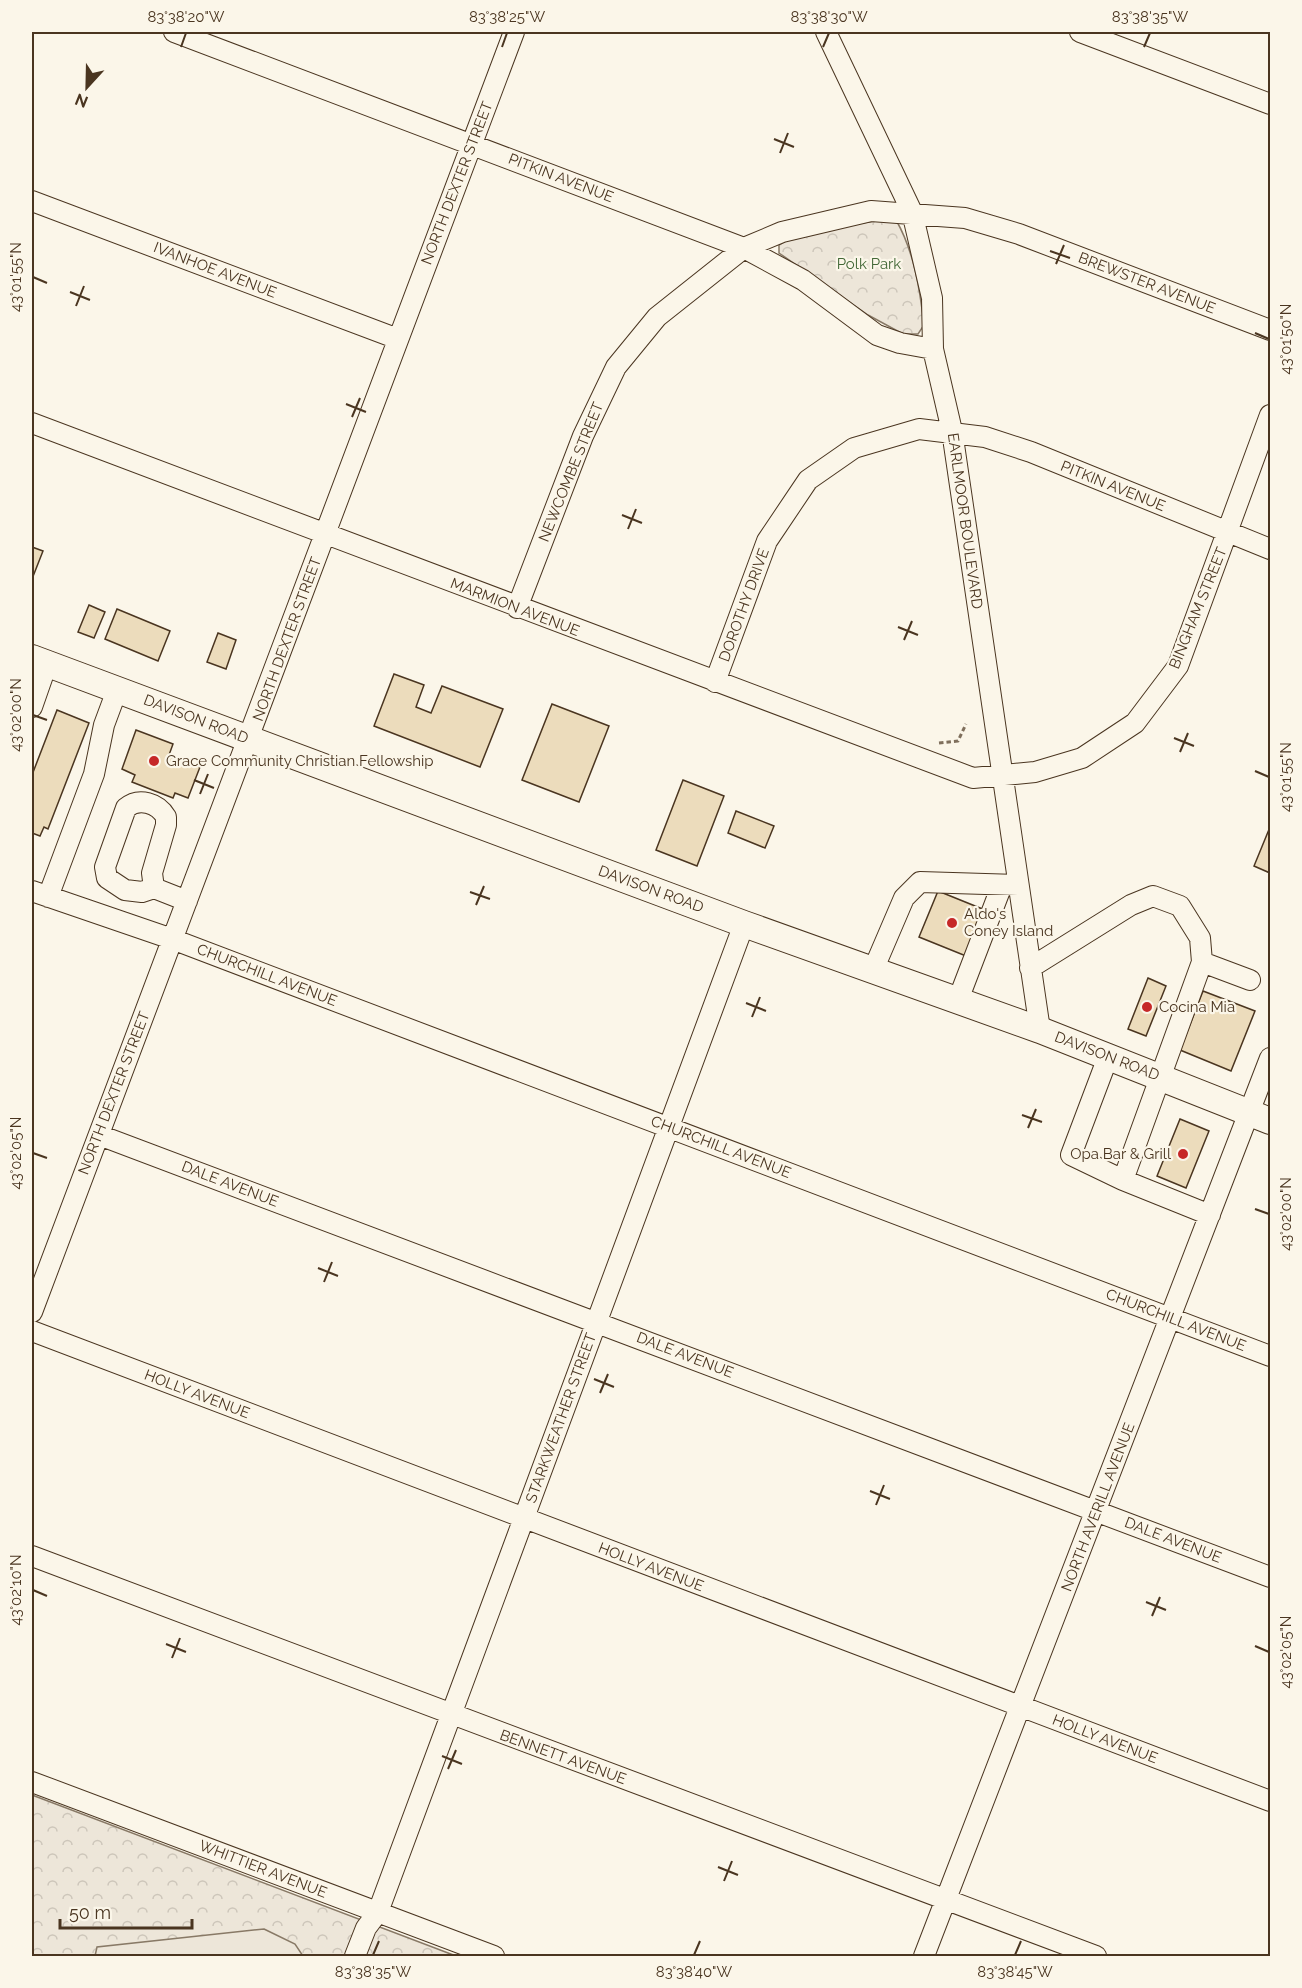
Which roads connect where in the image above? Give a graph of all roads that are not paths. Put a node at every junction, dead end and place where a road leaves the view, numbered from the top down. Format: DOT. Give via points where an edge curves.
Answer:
graph roads {
  1 [pos="174,32"];
  2 [pos="514,32"];
  3 [pos="826,32"];
  4 [pos="1080,32"];
  5 [pos="1270,104"];
  6 [pos="472,144"];
  7 [pos="32,201"];
  8 [pos="912,212"];
  9 [pos="744,248"];
  10 [pos="1270,330"];
  11 [pos="398,339"];
  12 [pos="933,349"];
  13 [pos="1270,415"];
  14 [pos="32,423"];
  15 [pos="952,431"];
  16 [pos="1228,533"];
  17 [pos="326,534"];
  18 [pos="1270,549"];
  19 [pos="517,608"];
  20 [pos="39,661"];
  21 [pos="715,682"];
  22 [pos="117,690"];
  23 [pos="32,707"];
  24 [pos="249,739"];
  25 [pos="1002,777"];
  26 [pos="1010,885"];
  27 [pos="154,888"];
  28 [pos="40,894"];
  29 [pos="187,901"];
  30 [pos="744,924"];
  31 [pos="172,939"];
  32 [pos="1202,962"];
  33 [pos="874,968"];
  34 [pos="1030,968"];
  35 [pos="1250,980"];
  36 [pos="958,1000"];
  37 [pos="1040,1030"];
  38 [pos="1108,1057"];
  39 [pos="1270,1058"];
  40 [pos="1160,1077"];
  41 [pos="1260,1117"];
  42 [pos="669,1127"];
  43 [pos="99,1135"];
  44 [pos="1123,1180"];
  45 [pos="1210,1215"];
  46 [pos="32,1312"];
  47 [pos="1169,1318"];
  48 [pos="597,1322"];
  49 [pos="32,1331"];
  50 [pos="1270,1356"];
  51 [pos="1096,1512"];
  52 [pos="524,1519"];
  53 [pos="32,1556"];
  54 [pos="1270,1577"];
  55 [pos="1021,1707"];
  56 [pos="450,1715"];
  57 [pos="32,1782"];
  58 [pos="1270,1801"];
  59 [pos="946,1900"];
  60 [pos="378,1912"];
  61 [pos="355,1956"];
  62 [pos="494,1956"];
  63 [pos="924,1956"];
  64 [pos="1096,1956"];
  1 -- 6 [label="street, PITKIN AVENUE"];
  2 -- 6 [label="street, NORTH DEXTER STREET"];
  3 -- 8 [label="street, EARLMOOR BOULEVARD"];
  4 -- 5 [label="street"];
  6 -- 9 [label="street, PITKIN AVENUE"];
  6 -- 11 [label="street, NORTH DEXTER STREET"];
  7 -- 11 [label="street, IVANHOE AVENUE"];
  8 -- 9 [label="street, BREWSTER AVENUE" via="871,211 782,232"];
  8 -- 10 [label="street, BREWSTER AVENUE" via="964,218 1019,234"];
  8 -- 12 [label="street, EARLMOOR BOULEVARD" via="932,298"];
  9 -- 12 [label="street, PITKIN AVENUE" via="803,280 877,335"];
  9 -- 19 [label="street, NEWCOMBE STREET" via="657,317 616,367 583,436"];
  11 -- 17 [label="street, NORTH DEXTER STREET"];
  12 -- 15 [label="street, EARLMOOR BOULEVARD"];
  13 -- 16 [label="street, BINGHAM STREET"];
  14 -- 17 [label="street, MARMION AVENUE"];
  15 -- 16 [label="street, PITKIN AVENUE" via="985,436 1031,452"];
  15 -- 21 [label="street, DOROTHY DRIVE" via="919,429 854,448 808,480 767,542"];
  15 -- 25 [label="street, EARLMOOR BOULEVARD"];
  16 -- 18 [label="street, PITKIN AVENUE"];
  16 -- 25 [label="street, BINGHAM STREET" via="1178,666 1135,723 1082,758"];
  17 -- 19 [label="street, MARMION AVENUE"];
  17 -- 24 [label="street, NORTH DEXTER STREET"];
  19 -- 21 [label="street, MARMION AVENUE"];
  20 -- 22 [label="main road, DAVISON ROAD"];
  20 -- 23 [label="street"];
  21 -- 25 [label="street, MARMION AVENUE" via="973,778"];
  22 -- 24 [label="main road, DAVISON ROAD"];
  22 -- 28 [label="street" via="104,725 94,774"];
  24 -- 29 [label="street, NORTH DEXTER STREET"];
  24 -- 30 [label="main road, DAVISON ROAD"];
  25 -- 26 [label="street, EARLMOOR BOULEVARD"];
  26 -- 33 [label="street" via="920,882 904,898"];
  26 -- 34 [label="street, EARLMOOR BOULEVARD"];
  26 -- 36 [label="street"];
  27 -- 27 [label="street" via="142,892 125,890 107,878 105,867 126,808 133,801 155,806 166,817 152,873"];
  27 -- 29 [label="street"];
  28 -- 31 [label="street, CHURCHILL AVENUE"];
  29 -- 31 [label="street, NORTH DEXTER STREET"];
  30 -- 33 [label="main road, DAVISON ROAD"];
  30 -- 42 [label="street, STARKWEATHER STREET"];
  31 -- 42 [label="street, CHURCHILL AVENUE"];
  31 -- 43 [label="street, NORTH DEXTER STREET"];
  32 -- 34 [label="street" via="1200,938 1180,906 1153,896 1131,905"];
  32 -- 35 [label="street"];
  32 -- 40 [label="street"];
  33 -- 36 [label="main road, DAVISON ROAD"];
  34 -- 37 [label="street, EARLMOOR BOULEVARD"];
  36 -- 37 [label="main road, DAVISON ROAD"];
  37 -- 38 [label="main road, DAVISON ROAD"];
  38 -- 40 [label="main road, DAVISON ROAD"];
  38 -- 44 [label="street" via="1071,1155"];
  39 -- 41 [label="street, NORTH AVERILL AVENUE"];
  40 -- 41 [label="main road, DAVISON ROAD"];
  40 -- 44 [label="street"];
  41 -- 45 [label="street, NORTH AVERILL AVENUE"];
  42 -- 47 [label="street, CHURCHILL AVENUE"];
  42 -- 48 [label="street, STARKWEATHER STREET"];
  43 -- 46 [label="street, NORTH DEXTER STREET"];
  43 -- 48 [label="street, DALE AVENUE"];
  44 -- 45 [label="street"];
  45 -- 47 [label="street, NORTH AVERILL AVENUE"];
  47 -- 50 [label="street, CHURCHILL AVENUE"];
  47 -- 51 [label="street, NORTH AVERILL AVENUE"];
  48 -- 51 [label="street, DALE AVENUE"];
  48 -- 52 [label="street, STARKWEATHER STREET"];
  49 -- 52 [label="street, HOLLY AVENUE"];
  51 -- 54 [label="street, DALE AVENUE"];
  51 -- 55 [label="street, NORTH AVERILL AVENUE"];
  52 -- 55 [label="street, HOLLY AVENUE"];
  52 -- 56 [label="street, STARKWEATHER STREET"];
  53 -- 56 [label="street, BENNETT AVENUE"];
  55 -- 58 [label="street, HOLLY AVENUE"];
  55 -- 59 [label="street, NORTH AVERILL AVENUE"];
  56 -- 59 [label="street, BENNETT AVENUE"];
  56 -- 60 [label="street, STARKWEATHER STREET"];
  57 -- 60 [label="street, WHITTIER AVENUE"];
  59 -- 63 [label="street, NORTH AVERILL AVENUE"];
  59 -- 64 [label="street, BENNETT AVENUE"];
  60 -- 61 [label="street, STARKWEATHER STREET" via="366,1928"];
  60 -- 62 [label="street, WHITTIER AVENUE"];
}
